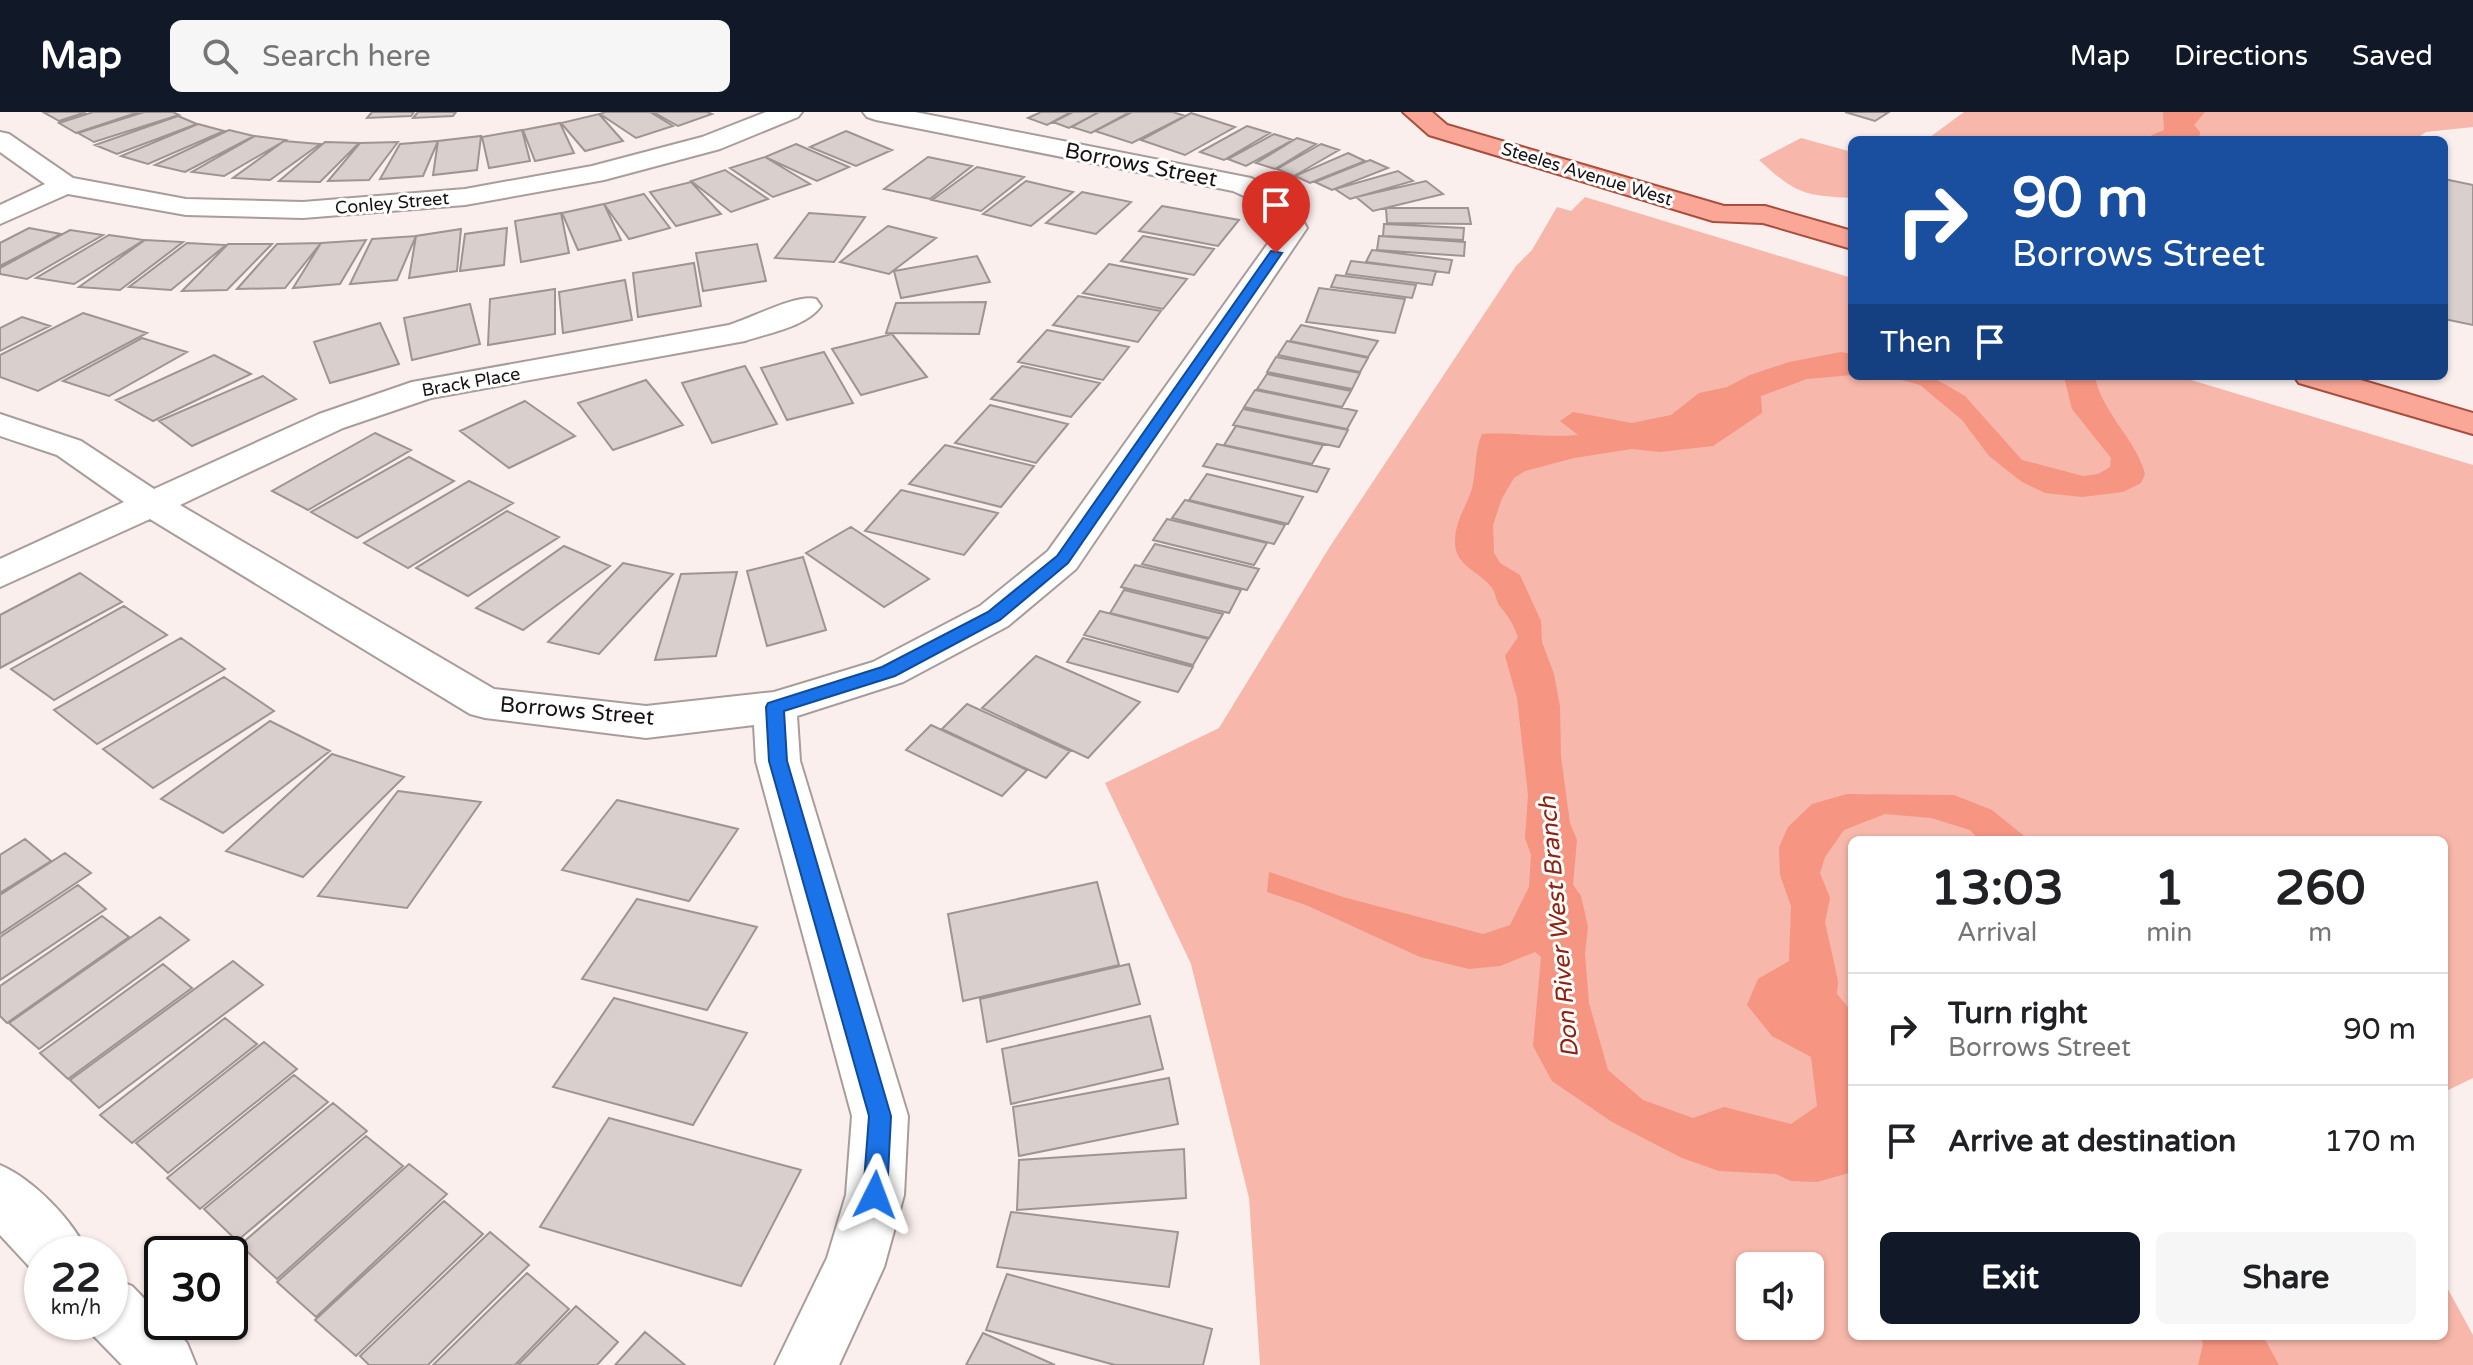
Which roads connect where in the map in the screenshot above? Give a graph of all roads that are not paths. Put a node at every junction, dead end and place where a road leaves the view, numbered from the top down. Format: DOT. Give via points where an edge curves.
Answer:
graph roads {
  1 [pos="789,112"];
  2 [pos="876,112"];
  3 [pos="1416,112"];
  4 [pos="1463,112"];
  5 [pos="1523,129"];
  6 [pos="0,140"];
  7 [pos="1570,156"];
  8 [pos="65,185"];
  9 [pos="1765,214"];
  10 [pos="0,216"];
  11 [pos="1848,239"];
  12 [pos="805,306"];
  13 [pos="2324,380"];
  14 [pos="0,424"];
  15 [pos="2473,424"];
  16 [pos="152,504"];
  17 [pos="0,574"];
  18 [pos="775,707"];
  19 [pos="0,1193"];
  20 [pos="41,1236"];
  21 [pos="128,1327"];
  22 [pos="165,1365"];
  23 [pos="806,1365"];
  1 -- 8 [label="street, Conley Street" via="711,143 594,174 465,197 303,210 186,207"];
  2 -- 18 [label="street, Borrows Street" via="1241,184 1279,202 1293,228 1062,560 994,616 888,672"];
  3 -- 7 [label="main road, Steeles Avenue West" via="1438,130"];
  4 -- 5 [label="main road, Steeles Avenue West"];
  6 -- 8 [label="street, Conley Street"];
  7 -- 9 [label="main road, Steeles Avenue West" via="1723,215"];
  7 -- 9 [label="main road, Steeles Avenue West" via="1597,152 1746,195"];
  8 -- 10 [label="street"];
  9 -- 11 [label="main road, Steeles Avenue West"];
  12 -- 16 [label="street, Brack Place" via="734,334 424,389 374,404"];
  13 -- 15 [label="main road"];
  14 -- 16 [label="street, Borrows Street" via="69,448"];
  16 -- 17 [label="street, Brack Place"];
  16 -- 18 [label="street, Borrows Street" via="485,703 646,722"];
  18 -- 23 [label="street" via="778,761 880,1116 875,1195 854,1267"];
  19 -- 20 [label="street"];
  21 -- 22 [label="street"];
}
